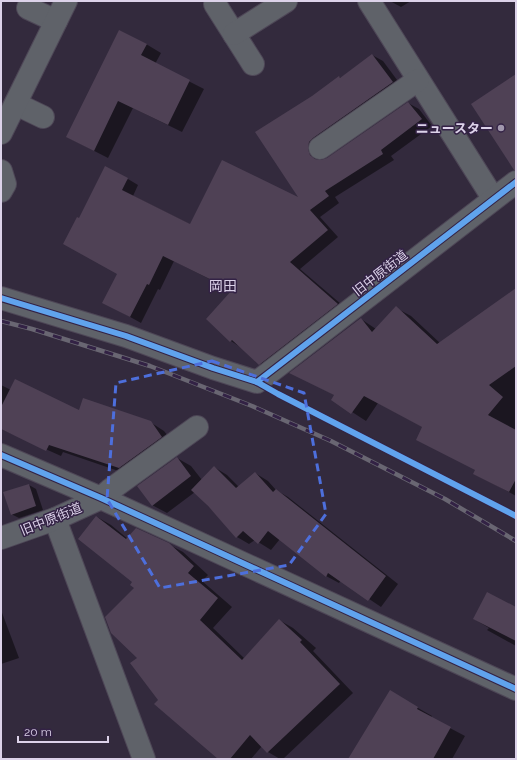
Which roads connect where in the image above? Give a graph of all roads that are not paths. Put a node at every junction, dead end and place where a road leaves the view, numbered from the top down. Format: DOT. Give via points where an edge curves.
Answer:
graph roads {
  1 [pos="66,1"];
  2 [pos="286,1"];
  3 [pos="369,1"];
  4 [pos="215,4"];
  5 [pos="28,8"];
  6 [pos="56,22"];
  7 [pos="234,34"];
  8 [pos="253,64"];
  9 [pos="418,80"];
  10 [pos="16,104"];
  11 [pos="43,117"];
  12 [pos="1,133"];
  13 [pos="320,148"];
  14 [pos="1,171"];
  15 [pos="516,182"];
  16 [pos="1,192"];
  17 [pos="493,198"];
  18 [pos="1,298"];
  19 [pos="197,427"];
  20 [pos="1,455"];
  21 [pos="101,498"];
  22 [pos="55,519"];
  23 [pos="1,538"];
  24 [pos="516,689"];
  25 [pos="144,759"];
  1 -- 6 [label="street"];
  2 -- 7 [label="street"];
  3 -- 9 [label="street"];
  4 -- 7 [label="street"];
  5 -- 6 [label="street"];
  6 -- 10 [label="street"];
  7 -- 8 [label="street"];
  9 -- 13 [label="street"];
  9 -- 17 [label="street"];
  10 -- 11 [label="street"];
  10 -- 12 [label="street"];
  14 -- 16 [label="street" via="5,184"];
  15 -- 17 [label="street, 旧中原街道"];
  17 -- 18 [label="street, 旧中原街道" via="257,382 126,336"];
  19 -- 21 [label="street, 旧中原街道"];
  20 -- 21 [label="street"];
  21 -- 22 [label="street, 旧中原街道"];
  21 -- 24 [label="street"];
  22 -- 23 [label="street, 旧中原街道"];
  22 -- 25 [label="street"];
}
